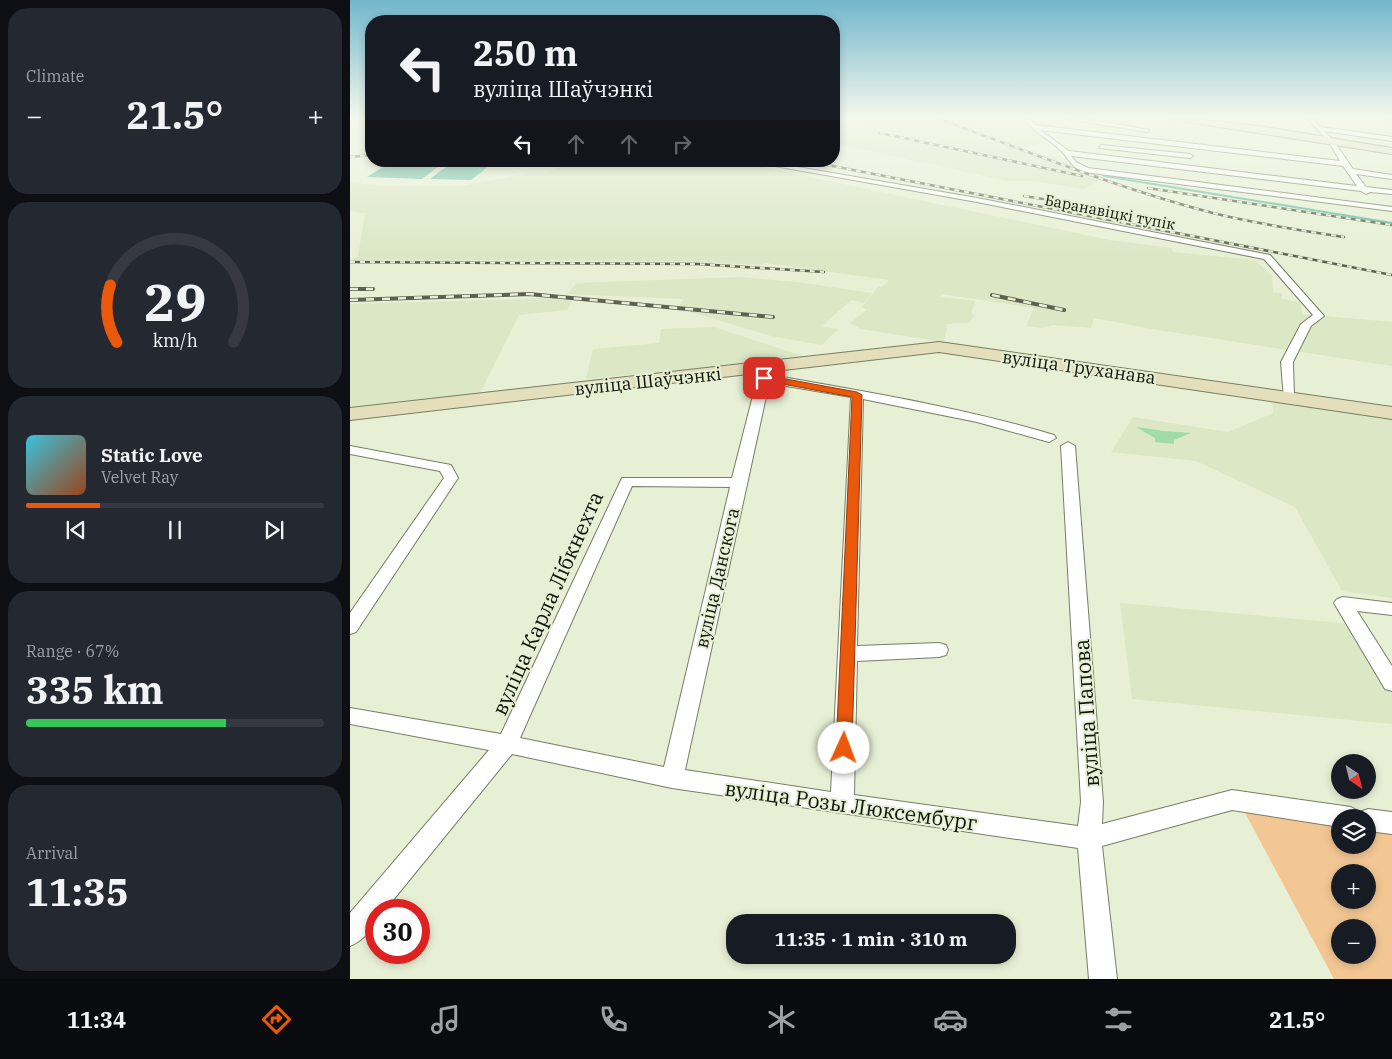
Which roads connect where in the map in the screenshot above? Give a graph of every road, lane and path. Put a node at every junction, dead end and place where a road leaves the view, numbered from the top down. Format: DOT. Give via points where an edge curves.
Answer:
graph roads {
  1 [pos="1345,164"];
  2 [pos="1074,165"];
  3 [pos="1164,165"];
  4 [pos="1191,165"];
  5 [pos="784,167"];
  6 [pos="1189,168"];
  7 [pos="1350,171"];
  8 [pos="1392,177"];
  9 [pos="1363,188"];
  10 [pos="1392,192"];
  11 [pos="1378,207"];
  12 [pos="1392,209"];
  13 [pos="765,373"];
  14 [pos="857,395"];
  15 [pos="1288,397"];
  16 [pos="1392,413"];
  17 [pos="350,414"];
  18 [pos="1049,438"];
  19 [pos="1068,446"];
  20 [pos="350,450"];
  21 [pos="738,483"];
  22 [pos="1392,609"];
  23 [pos="350,627"];
  24 [pos="939,650"];
  25 [pos="848,654"];
  26 [pos="1392,683"];
  27 [pos="350,716"];
  28 [pos="507,744"];
  29 [pos="672,778"];
  30 [pos="842,804"];
  31 [pos="1331,815"];
  32 [pos="1376,821"];
  33 [pos="1392,823"];
  34 [pos="1089,838"];
  35 [pos="350,933"];
  36 [pos="1103,979"];
  1 -- 7 [label="street"];
  2 -- 11 [label="street" via="1086,170"];
  3 -- 6 [label="street"];
  4 -- 6 [label="street"];
  5 -- 15 [label="street, Баранавіцкі тупік" via="977,200 1267,257 1319,316 1306,324 1287,362"];
  6 -- 9 [label="street"];
  7 -- 8 [label="street"];
  7 -- 9 [label="street"];
  9 -- 10 [label="street"];
  9 -- 11 [label="street"];
  11 -- 12 [label="street"];
  13 -- 14 [label="street, вуліца Шаўчэнкі"];
  13 -- 15 [label="main road, вуліца Труханава" via="939,348"];
  13 -- 17 [label="main road, вуліца Шаўчэнкі"];
  13 -- 21 [label="street, вуліца Данскога"];
  14 -- 18 [label="street, вуліца Шаўчэнкі" via="929,406"];
  14 -- 25 [label="street"];
  15 -- 16 [label="main road, вуліца Труханава"];
  19 -- 34 [label="street, вуліца Папова" via="1092,802"];
  20 -- 23 [label="street" via="446,468 451,478"];
  21 -- 28 [label="street, вуліца Карла Лібкнехта" via="627,481"];
  21 -- 29 [label="street, вуліца Данскога"];
  22 -- 26 [label="street" via="1343,603"];
  24 -- 25 [label="street"];
  25 -- 30 [label="street"];
  27 -- 28 [label="street, вуліца Розы Люксембург"];
  28 -- 29 [label="street, вуліца Розы Люксембург"];
  28 -- 35 [label="street, вуліца Карла Лібкнехта"];
  29 -- 30 [label="street, вуліца Розы Люксембург"];
  30 -- 34 [label="street, вуліца Розы Люксембург"];
  31 -- 34 [label="street, вуліца Розы Люксембург" via="1232,800"];
  32 -- 33 [label="street"];
  34 -- 36 [label="street, вуліца Папова"];
}
